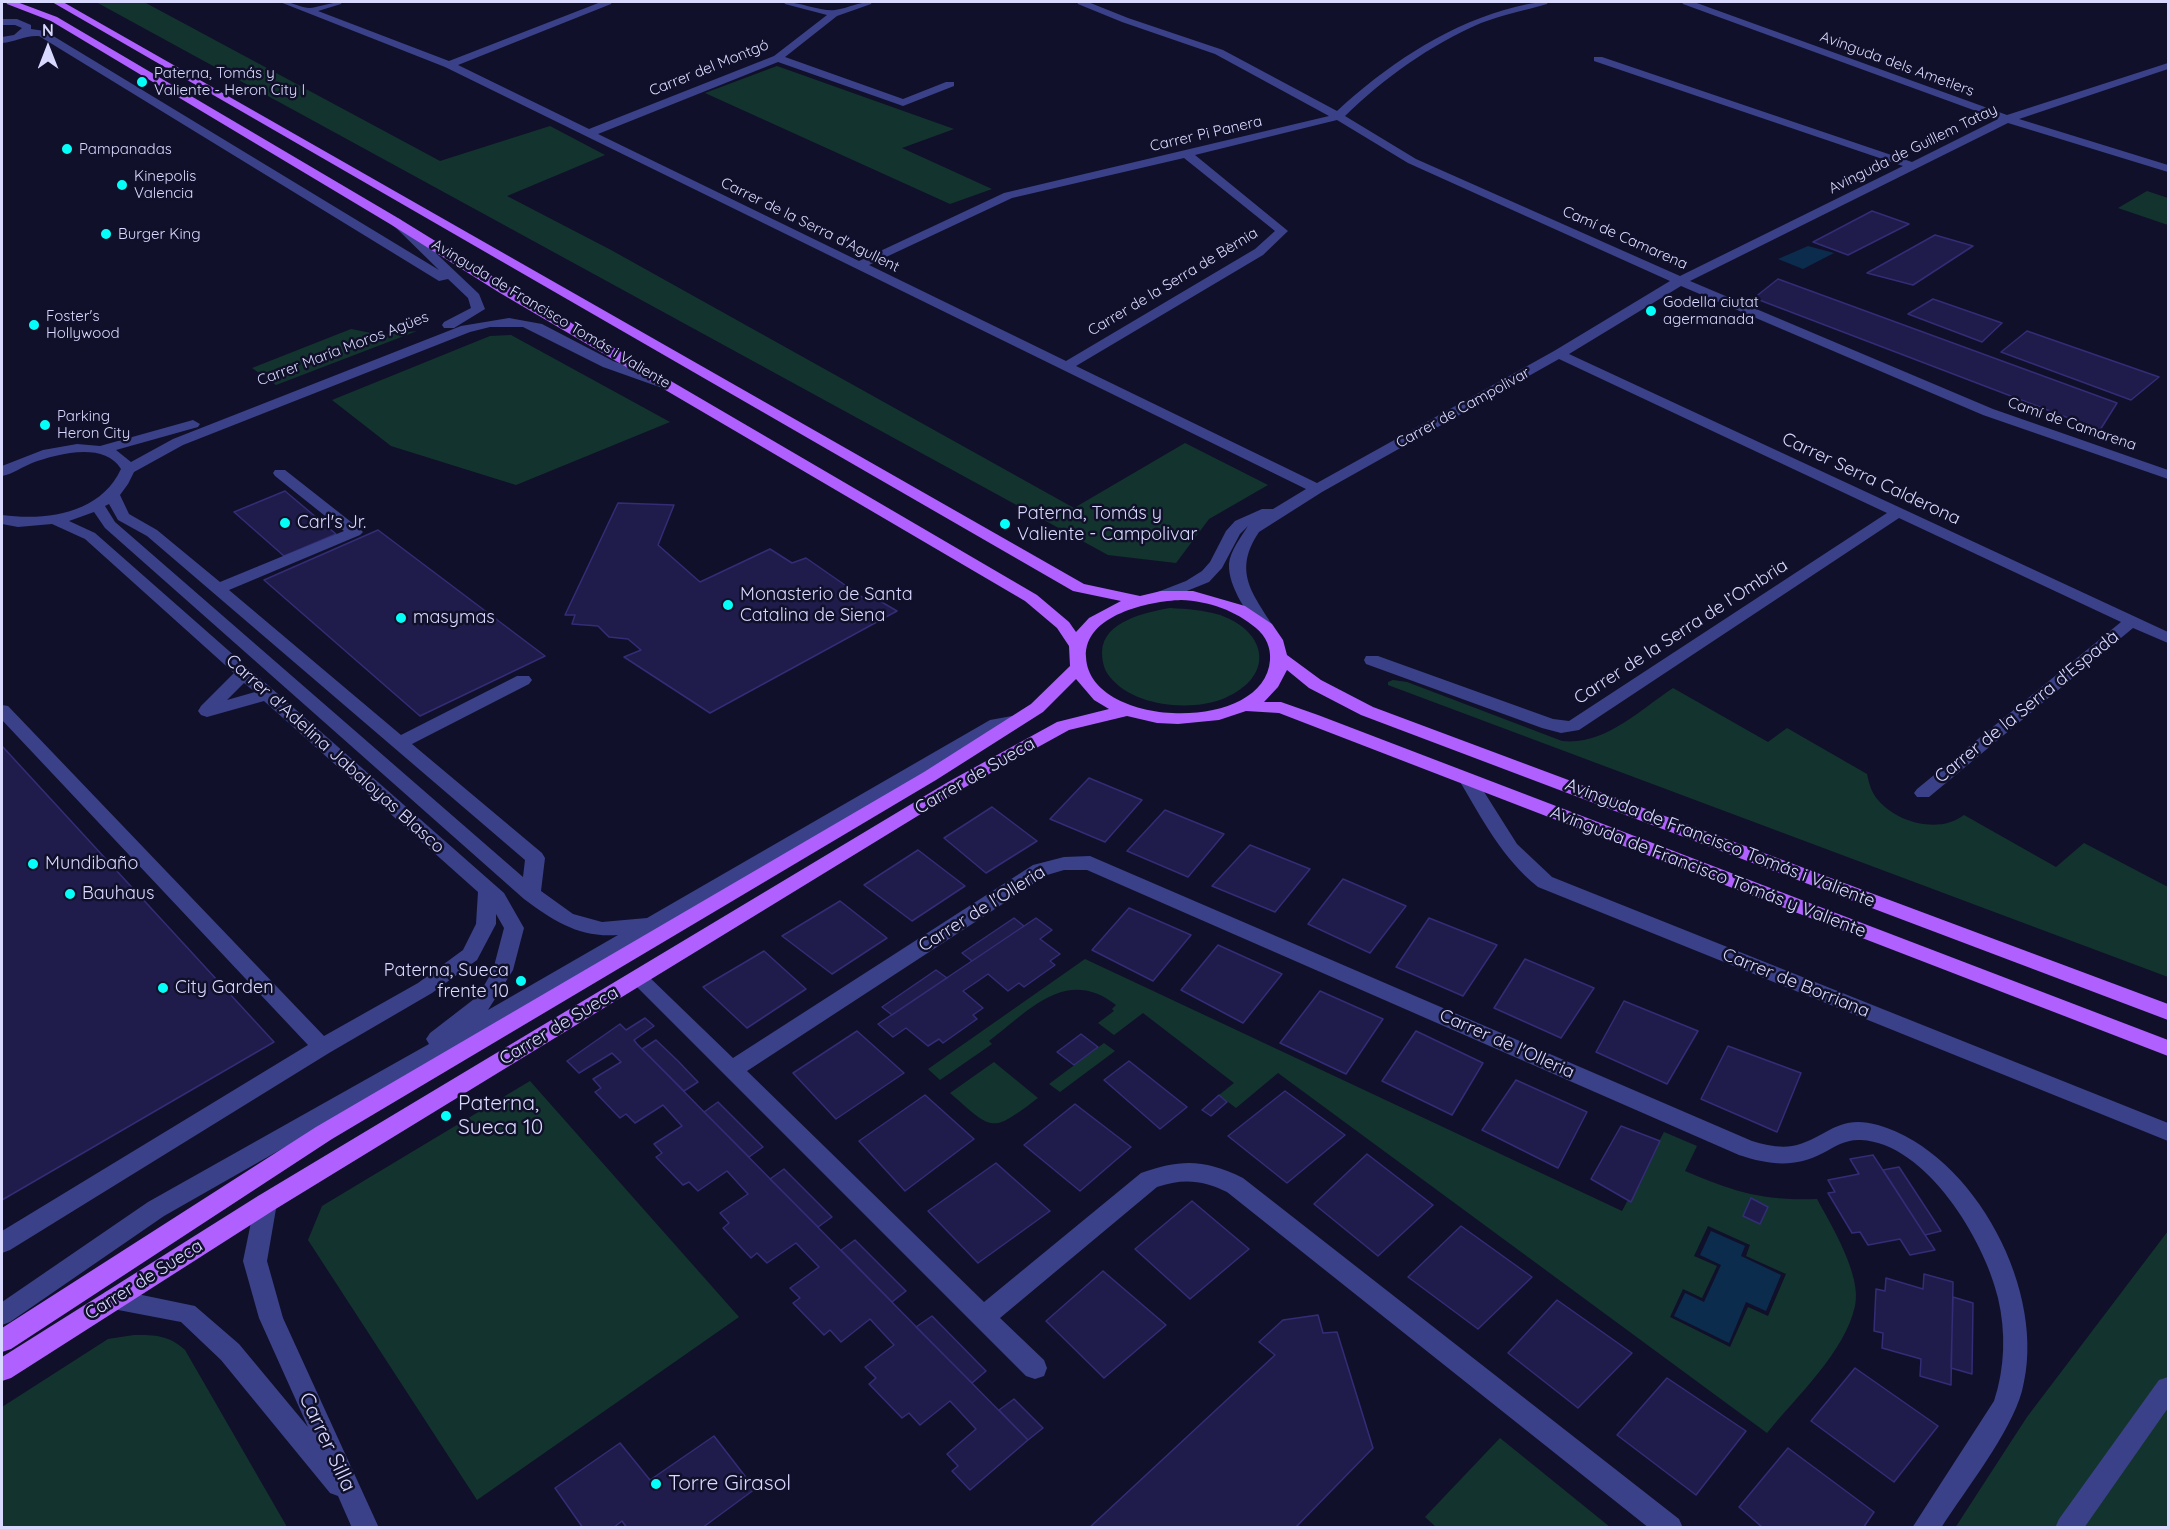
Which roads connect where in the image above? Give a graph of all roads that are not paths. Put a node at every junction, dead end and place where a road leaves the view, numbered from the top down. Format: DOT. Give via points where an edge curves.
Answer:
graph roads {
  1 [pos="10,2"];
  2 [pos="57,2"];
  3 [pos="285,2"];
  4 [pos="338,2"];
  5 [pos="608,2"];
  6 [pos="788,2"];
  7 [pos="868,2"];
  8 [pos="1081,2"];
  9 [pos="1544,2"];
  10 [pos="1686,2"];
  11 [pos="310,10"];
  12 [pos="834,14"];
  13 [pos="2,22"];
  14 [pos="25,32"];
  15 [pos="2,40"];
  16 [pos="778,58"];
  17 [pos="1598,59"];
  18 [pos="449,65"];
  19 [pos="2169,66"];
  20 [pos="950,84"];
  21 [pos="1337,117"];
  22 [pos="2007,119"];
  23 [pos="587,134"];
  24 [pos="1186,154"];
  25 [pos="1913,165"];
  26 [pos="2169,169"];
  27 [pos="394,221"];
  28 [pos="858,266"];
  29 [pos="1680,281"];
  30 [pos="474,297"];
  31 [pos="1638,306"];
  32 [pos="1559,354"];
  33 [pos="1065,367"];
  34 [pos="684,393"];
  35 [pos="100,450"];
  36 [pos="128,470"];
  37 [pos="2,472"];
  38 [pos="280,473"];
  39 [pos="2169,476"];
  40 [pos="1317,489"];
  41 [pos="113,496"];
  42 [pos="97,506"];
  43 [pos="1286,507"];
  44 [pos="1897,513"];
  45 [pos="2,520"];
  46 [pos="55,520"];
  47 [pos="217,589"];
  48 [pos="1161,596"];
  49 [pos="1137,600"];
  50 [pos="2132,621"];
  51 [pos="1267,629"];
  52 [pos="2169,638"];
  53 [pos="1078,646"];
  54 [pos="1281,657"];
  55 [pos="1372,660"];
  56 [pos="1079,667"];
  57 [pos="244,673"];
  58 [pos="523,680"];
  59 [pos="268,694"];
  60 [pos="1246,706"];
  61 [pos="2,710"];
  62 [pos="1129,710"];
  63 [pos="1012,722"];
  64 [pos="399,743"];
  65 [pos="1468,780"];
  66 [pos="1923,793"];
  67 [pos="488,891"];
  68 [pos="531,894"];
  69 [pos="652,924"];
  70 [pos="638,978"];
  71 [pos="2169,1012"];
  72 [pos="457,1023"];
  73 [pos="322,1047"];
  74 [pos="2169,1048"];
  75 [pos="732,1070"];
  76 [pos="386,1079"];
  77 [pos="2169,1132"];
  78 [pos="266,1203"];
  79 [pos="2,1243"];
  80 [pos="112,1299"];
  81 [pos="2,1315"];
  82 [pos="983,1317"];
  83 [pos="2,1341"];
  84 [pos="1035,1368"];
  85 [pos="2,1370"];
  86 [pos="2169,1388"];
  87 [pos="355,1504"];
  88 [pos="366,1527"];
  89 [pos="1670,1527"];
  90 [pos="1925,1527"];
  91 [pos="2068,1527"];
  1 -- 27 [label="main road, Avinguda de Francisco Tomás i Valiente" via="54,19"];
  2 -- 49 [label="main road, Avinguda de Francisco Tomás i Valiente" via="1079,588"];
  3 -- 11 [label="street, Carrer de la Serra d'Agullent"];
  4 -- 11 [label="street"];
  5 -- 18 [label="street"];
  6 -- 12 [label="street"];
  7 -- 12 [label="street, Carrer del Montgó"];
  8 -- 21 [label="street, Camí de Camarena" via="1220,52"];
  9 -- 21 [label="street, Carrer Pi Panera" via="1478,21 1404,61"];
  10 -- 22 [label="street, Avinguda dels Ametlers"];
  11 -- 18 [label="street, Carrer de la Serra d'Agullent"];
  12 -- 16 [label="street, Carrer del Montgó"];
  13 -- 14 [label="street" via="24,24"];
  14 -- 15 [label="street"];
  14 -- 30 [label="street" via="41,33"];
  16 -- 20 [label="street" via="903,103"];
  16 -- 23 [label="street, Carrer del Montgó"];
  17 -- 25 [label="street"];
  18 -- 23 [label="street, Carrer de la Serra d'Agullent"];
  19 -- 22 [label="street, Avinguda de Guillem Tatay"];
  21 -- 24 [label="street, Carrer Pi Panera"];
  21 -- 29 [label="street, Camí de Camarena" via="1412,160"];
  22 -- 25 [label="street, Avinguda de Guillem Tatay"];
  22 -- 26 [label="street, Avinguda dels Ametlers"];
  23 -- 28 [label="street, Carrer de la Serra d'Agullent"];
  24 -- 28 [label="street, Carrer Pi Panera" via="1008,195"];
  24 -- 33 [label="street, Carrer de la Serra de Bèrnia" via="1282,231 1259,252"];
  25 -- 29 [label="street, Avinguda de Guillem Tatay"];
  27 -- 30 [label="street"];
  27 -- 34 [label="main road, Avinguda de Francisco Tomás i Valiente"];
  28 -- 33 [label="street, Carrer de la Serra d'Agullent"];
  29 -- 31 [label="street, Avinguda de Guillem Tatay"];
  29 -- 39 [label="street, Camí de Camarena" via="1988,412"];
  30 -- 35 [label="street, Carrer María Moros Agües" via="478,309 459,322 179,430"];
  31 -- 32 [label="street, Carrer de Campolivar"];
  32 -- 40 [label="street, Carrer de Campolivar"];
  32 -- 44 [label="street, Carrer Serra Calderona"];
  33 -- 40 [label="street, Carrer de la Serra d'Agullent"];
  34 -- 36 [label="street, Carrer María Moros Agües" via="598,360 539,326 518,321 492,322 178,442"];
  34 -- 53 [label="main road, Avinguda de Francisco Tomás i Valiente" via="1031,598 1063,625"];
  35 -- 36 [label="street" via="120,457"];
  35 -- 37 [label="street" via="43,454"];
  36 -- 41 [label="street" via="125,482"];
  38 -- 47 [label="street" via="355,532"];
  40 -- 43 [label="street, Carrer de Campolivar"];
  41 -- 42 [label="street"];
  41 -- 47 [label="street" via="123,517 152,534"];
  42 -- 46 [label="street"];
  42 -- 68 [label="street, Carrer d'Adelina Jabaloyas Blasco" via="110,525"];
  43 -- 48 [label="street, Carrer de Campolivar" via="1253,516 1239,525 1208,574"];
  43 -- 51 [label="street, Carrer de Campolivar" via="1254,530 1237,564 1246,596"];
  44 -- 50 [label="street, Carrer Serra Calderona"];
  44 -- 55 [label="street, Carrer de la Serra de l’Ombria" via="1573,726 1548,724"];
  45 -- 46 [label="street"];
  46 -- 57 [label="street, Carrer d'Adelina Jabaloyas Blasco" via="90,536"];
  47 -- 64 [label="street"];
  48 -- 49 [label="main road"];
  48 -- 51 [label="main road" via="1192,596 1222,602 1248,614"];
  49 -- 53 [label="main road" via="1109,611 1088,627"];
  50 -- 52 [label="street, Carrer Serra Calderona"];
  50 -- 66 [label="street, Carrer de la Serra d'Espadà"];
  51 -- 54 [label="main road"];
  53 -- 56 [label="main road"];
  54 -- 60 [label="main road" via="1278,674 1267,690"];
  54 -- 71 [label="main road, Avinguda de Francisco Tomás i Valiente" via="1315,684 1367,711"];
  56 -- 62 [label="main road" via="1088,684 1106,699"];
  56 -- 63 [label="main road, Carrer de Sueca" via="1037,708"];
  57 -- 59 [label="street, Carrer d'Adelina Jabaloyas Blasco"];
  57 -- 59 [label="street" via="207,711"];
  58 -- 64 [label="street"];
  59 -- 67 [label="street, Carrer d'Adelina Jabaloyas Blasco"];
  60 -- 62 [label="main road" via="1192,719 1160,718"];
  60 -- 65 [label="main road, Avinguda de Francisco Tomás y Valiente" via="1281,708"];
  61 -- 73 [label="street"];
  62 -- 70 [label="main road, Carrer de Sueca" via="1063,726 954,786"];
  63 -- 69 [label="street, Carrer de Sueca" via="996,724"];
  63 -- 83 [label="main road, Carrer de Sueca" via="930,776 324,1133"];
  64 -- 68 [label="street" via="535,858"];
  65 -- 74 [label="main road, Avinguda de Francisco Tomás y Valiente"];
  65 -- 77 [label="street, Carrer de Borriana" via="1517,859 1545,882"];
  67 -- 72 [label="street, Carrer d'Adelina Jabaloyas Blasco" via="497,898 514,928 503,970 485,1001"];
  67 -- 73 [label="street" via="486,924 470,955 424,988"];
  68 -- 69 [label="street, Carrer d'Adelina Jabaloyas Blasco" via="566,919 602,929"];
  69 -- 76 [label="street, Carrer de Sueca"];
  70 -- 75 [label="street"];
  70 -- 78 [label="main road, Carrer de Sueca"];
  72 -- 76 [label="street, Carrer de Sueca"];
  73 -- 79 [label="street"];
  75 -- 82 [label="street"];
  75 -- 90 [label="street, Carrer de l'Olleria" via="1040,870 1070,862 1090,863 1747,1149 1766,1155 1791,1155 1836,1133 1878,1133 1904,1143 1947,1179 1991,1248 2007,1286 2014,1322 2010,1393 1997,1421"];
  76 -- 81 [label="street, Carrer de Sueca" via="156,1209"];
  78 -- 80 [label="main road, Carrer de Sueca"];
  78 -- 87 [label="street, Carrer Silla" via="255,1261 271,1318"];
  80 -- 85 [label="main road, Carrer de Sueca"];
  80 -- 87 [label="street, Carrer Silla" via="187,1312 231,1352"];
  82 -- 84 [label="street"];
  82 -- 89 [label="street" via="1149,1180 1169,1172 1194,1170 1218,1176 1235,1185"];
  86 -- 91 [label="street"];
  87 -- 88 [label="street"];
}
